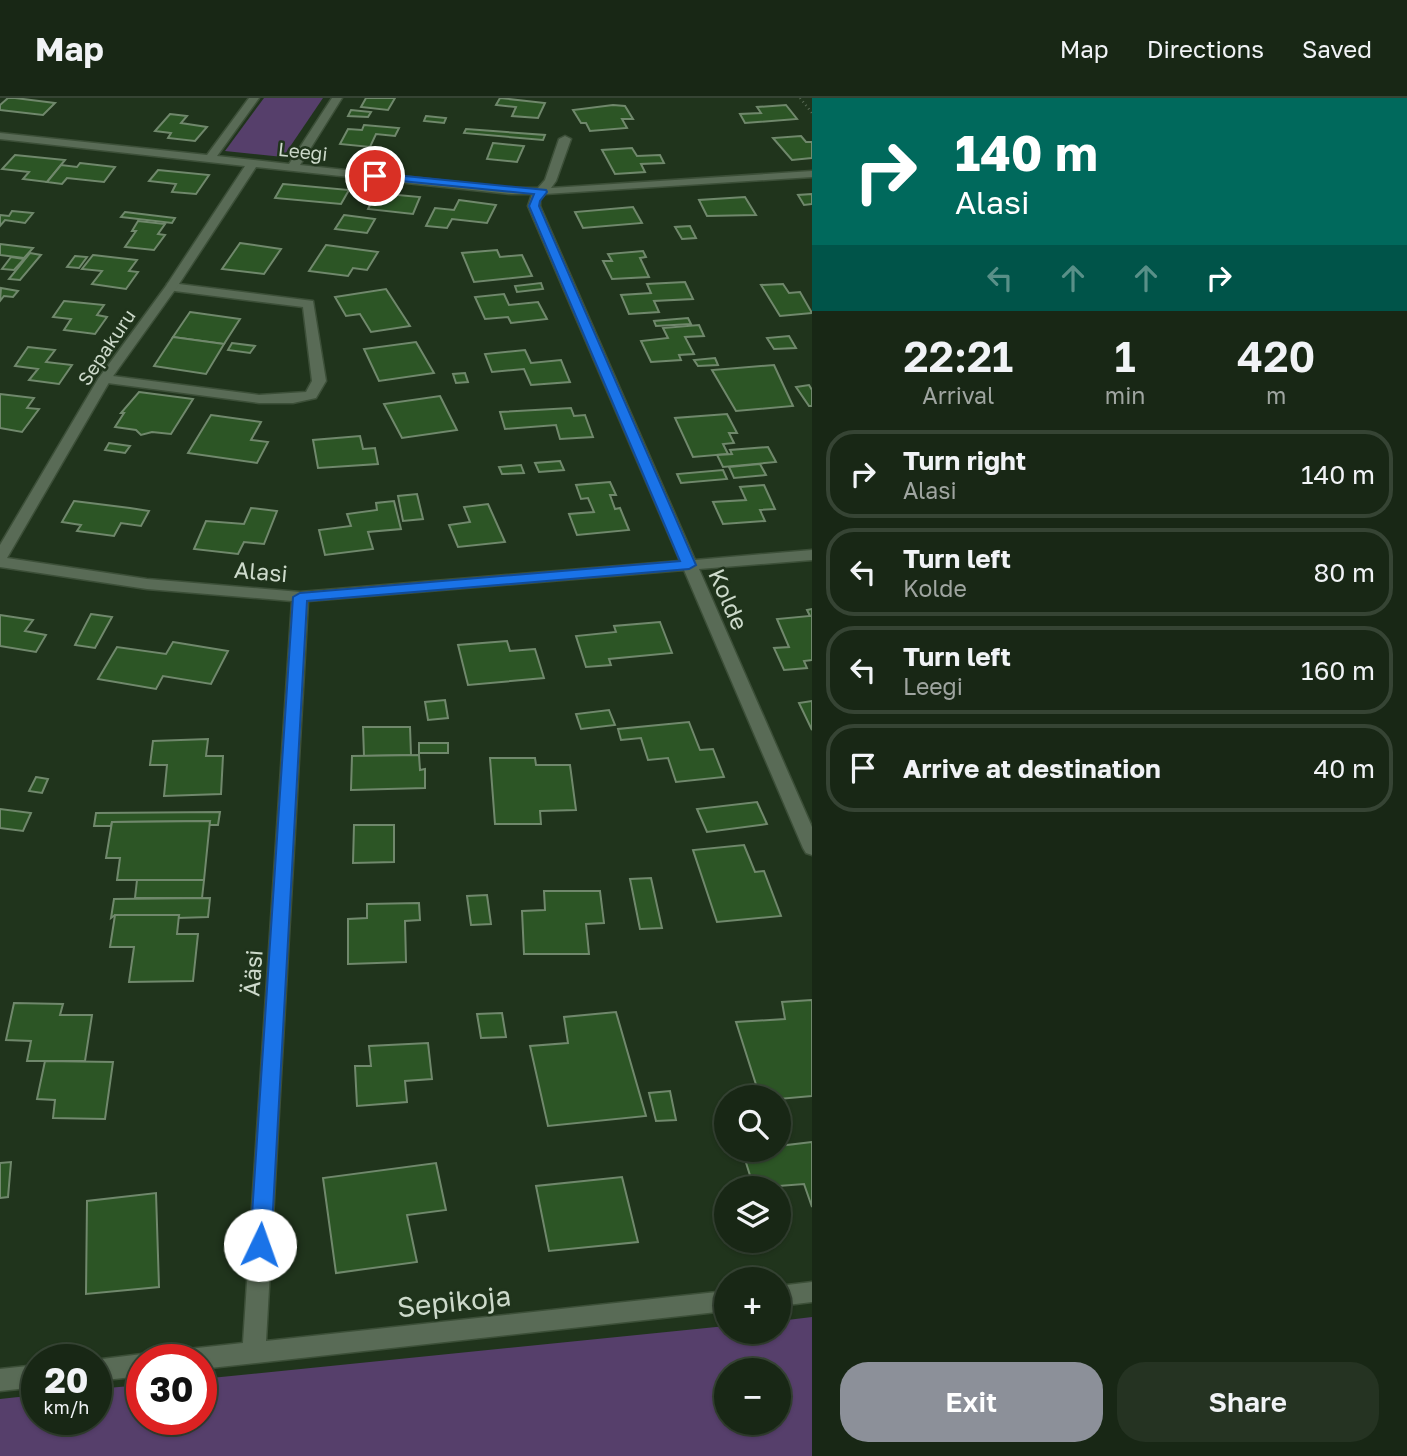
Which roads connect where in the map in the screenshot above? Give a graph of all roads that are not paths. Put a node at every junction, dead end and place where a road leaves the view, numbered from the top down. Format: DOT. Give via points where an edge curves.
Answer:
graph roads {
  1 [pos="254,98"];
  2 [pos="337,98"];
  3 [pos="0,136"];
  4 [pos="565,139"];
  5 [pos="210,158"];
  6 [pos="252,163"];
  7 [pos="293,167"];
  8 [pos="812,174"];
  9 [pos="542,192"];
  10 [pos="171,287"];
  11 [pos="105,379"];
  12 [pos="812,555"];
  13 [pos="0,560"];
  14 [pos="689,565"];
  15 [pos="300,597"];
  16 [pos="812,848"];
  17 [pos="812,1292"];
  18 [pos="791,1295"];
  19 [pos="714,1302"];
  20 [pos="254,1353"];
  21 [pos="217,1357"];
  22 [pos="21,1378"];
  23 [pos="0,1380"];
  1 -- 5 [label="street"];
  2 -- 7 [label="street"];
  3 -- 5 [label="street, Leegi"];
  4 -- 9 [label="street, Kolde"];
  5 -- 6 [label="street, Leegi"];
  6 -- 7 [label="street, Leegi"];
  6 -- 10 [label="street, Sepakuru"];
  7 -- 9 [label="street, Leegi"];
  8 -- 9 [label="street, Leegi"];
  9 -- 14 [label="street, Kolde" via="534,206"];
  10 -- 11 [label="street, Sepakuru"];
  10 -- 11 [label="street" via="309,304 319,381 311,395 259,399"];
  11 -- 13 [label="street, Sepakuru"];
  12 -- 14 [label="street, Alasi"];
  13 -- 15 [label="street, Alasi" via="147,584"];
  14 -- 15 [label="street, Alasi"];
  14 -- 16 [label="street, Kolde"];
  15 -- 20 [label="street, Ääsi"];
  17 -- 18 [label="street"];
  19 -- 20 [label="street, Sepikoja"];
  20 -- 21 [label="street, Sepikoja"];
  22 -- 23 [label="street"];
}
